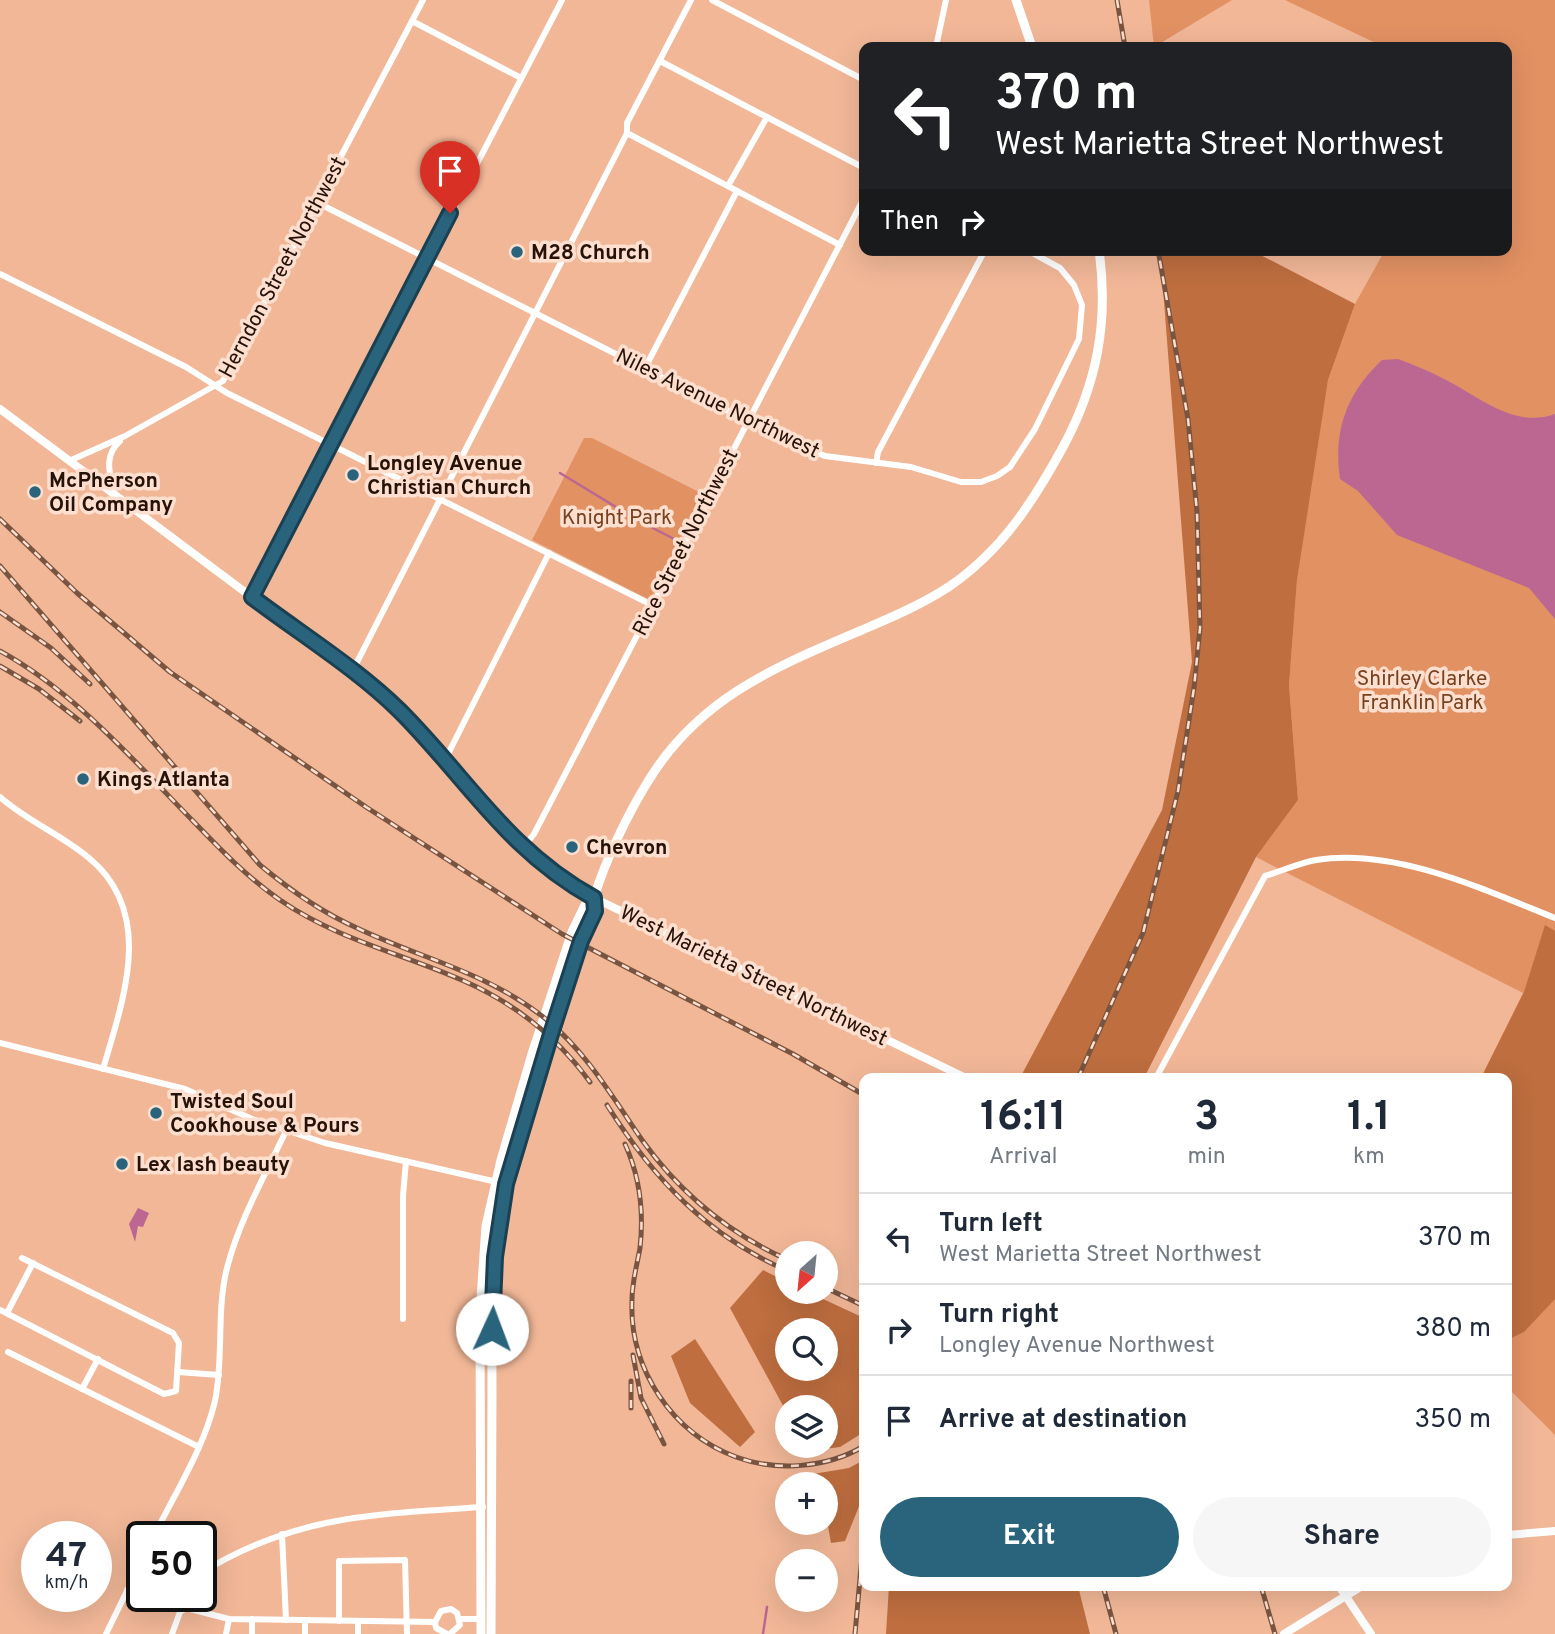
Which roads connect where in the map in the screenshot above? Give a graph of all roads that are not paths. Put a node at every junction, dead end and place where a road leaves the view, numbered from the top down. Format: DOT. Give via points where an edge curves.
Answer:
graph roads {
  1 [pos="423,0"];
  2 [pos="562,0"];
  3 [pos="691,0"];
  4 [pos="712,0"];
  5 [pos="946,0"];
  6 [pos="1017,0"];
  7 [pos="412,21"];
  8 [pos="937,42"];
  9 [pos="1030,42"];
  10 [pos="660,61"];
  11 [pos="859,77"];
  12 [pos="521,78"];
  13 [pos="767,117"];
  14 [pos="627,133"];
  15 [pos="859,165"];
  16 [pos="728,186"];
  17 [pos="737,191"];
  18 [pos="318,203"];
  19 [pos="859,208"];
  20 [pos="840,245"];
  21 [pos="982,256"];
  22 [pos="1038,256"];
  23 [pos="1100,256"];
  24 [pos="427,258"];
  25 [pos="0,274"];
  26 [pos="537,313"];
  27 [pos="645,368"];
  28 [pos="217,386"];
  29 [pos="0,409"];
  30 [pos="748,421"];
  31 [pos="125,436"];
  32 [pos="330,444"];
  33 [pos="69,461"];
  34 [pos="876,463"];
  35 [pos="114,494"];
  36 [pos="439,499"];
  37 [pos="549,553"];
  38 [pos="252,597"];
  39 [pos="652,605"];
  40 [pos="352,672"];
  41 [pos="442,760"];
  42 [pos="0,797"];
  43 [pos="523,848"];
  44 [pos="594,898"];
  45 [pos="1555,918"];
  46 [pos="0,1043"];
  47 [pos="103,1069"];
  48 [pos="956,1073"];
  49 [pos="1159,1073"];
  50 [pos="286,1131"];
  51 [pos="406,1161"];
  52 [pos="501,1183"];
  53 [pos="22,1258"];
  54 [pos="33,1263"];
  55 [pos="3,1311"];
  56 [pos="403,1319"];
  57 [pos="8,1352"];
  58 [pos="98,1359"];
  59 [pos="178,1372"];
  60 [pos="219,1375"];
  61 [pos="82,1389"];
  62 [pos="199,1447"];
  63 [pos="492,1506"];
  64 [pos="481,1507"];
  65 [pos="162,1521"];
  66 [pos="1555,1531"];
  67 [pos="282,1534"];
  68 [pos="1512,1535"];
  69 [pos="217,1563"];
  70 [pos="1343,1591"];
  71 [pos="1353,1591"];
  72 [pos="126,1592"];
  73 [pos="1346,1595"];
  74 [pos="229,1619"];
  75 [pos="252,1619"];
  76 [pos="460,1619"];
  77 [pos="481,1619"];
  78 [pos="286,1620"];
  79 [pos="304,1620"];
  80 [pos="339,1621"];
  81 [pos="358,1621"];
  82 [pos="407,1622"];
  83 [pos="435,1622"];
  84 [pos="106,1634"];
  85 [pos="172,1634"];
  86 [pos="226,1634"];
  87 [pos="252,1634"];
  88 [pos="304,1634"];
  89 [pos="358,1634"];
  90 [pos="407,1634"];
  91 [pos="449,1634"];
  92 [pos="481,1634"];
  93 [pos="491,1634"];
  94 [pos="1284,1634"];
  95 [pos="1371,1634"];
  1 -- 7 [label="street, Herndon Street Northwest"];
  2 -- 12 [label="street"];
  3 -- 10 [label="street"];
  4 -- 11 [label="street"];
  5 -- 8 [label="street"];
  6 -- 9 [label="main road"];
  7 -- 12 [label="street"];
  7 -- 18 [label="street, Herndon Street Northwest"];
  10 -- 13 [label="street"];
  10 -- 14 [label="street" via="627,123"];
  12 -- 24 [label="street"];
  13 -- 15 [label="street"];
  13 -- 16 [label="street"];
  14 -- 16 [label="street"];
  14 -- 26 [label="street"];
  16 -- 17 [label="street"];
  17 -- 20 [label="street"];
  17 -- 27 [label="street"];
  18 -- 24 [label="street, Niles Avenue Northwest"];
  18 -- 28 [label="street, Herndon Street Northwest" via="232,367"];
  19 -- 20 [label="street, Rice Street Northwest"];
  20 -- 30 [label="street, Rice Street Northwest"];
  21 -- 34 [label="street"];
  22 -- 34 [label="street, Niles Avenue Northwest" via="1060,268 1074,285 1083,322 1074,350 1017,457 997,476 981,482 961,482 911,467"];
  23 -- 44 [label="main road" via="1103,323 1092,382 1074,426 1017,523 947,588 905,612 760,675 694,724 648,782"];
  24 -- 26 [label="street, Niles Avenue Northwest"];
  24 -- 32 [label="street"];
  25 -- 28 [label="street"];
  26 -- 27 [label="street, Niles Avenue Northwest"];
  26 -- 36 [label="street"];
  27 -- 30 [label="street, Niles Avenue Northwest"];
  28 -- 31 [label="street, Herndon Street Northwest"];
  28 -- 32 [label="street"];
  29 -- 33 [label="street, West Marietta Street Northwest"];
  30 -- 34 [label="street, Niles Avenue Northwest" via="825,456"];
  30 -- 39 [label="street, Rice Street Northwest"];
  31 -- 33 [label="street, Herndon Street Northwest"];
  31 -- 35 [label="street" via="109,456"];
  32 -- 36 [label="street"];
  32 -- 38 [label="street"];
  33 -- 35 [label="street, West Marietta Street Northwest"];
  35 -- 38 [label="street, West Marietta Street Northwest"];
  36 -- 37 [label="street"];
  36 -- 40 [label="street"];
  37 -- 39 [label="street"];
  37 -- 41 [label="street"];
  38 -- 40 [label="street, West Marietta Street Northwest"];
  39 -- 43 [label="street, Rice Street Northwest"];
  40 -- 41 [label="street, West Marietta Street Northwest" via="399,710"];
  41 -- 43 [label="street, West Marietta Street Northwest"];
  42 -- 47 [label="street" via="91,859 120,898 130,931 130,961"];
  43 -- 44 [label="street, West Marietta Street Northwest"];
  44 -- 48 [label="street, West Marietta Street Northwest"];
  44 -- 52 [label="main road" via="595,911"];
  44 -- 52 [label="main road" via="580,916 532,1054"];
  45 -- 49 [label="street" via="1469,884 1380,860 1317,860 1265,876"];
  46 -- 47 [label="street"];
  47 -- 50 [label="street" via="185,1089"];
  50 -- 51 [label="street"];
  50 -- 60 [label="street" via="227,1268 220,1312"];
  51 -- 52 [label="street"];
  51 -- 56 [label="street"];
  52 -- 63 [label="main road" via="493,1301"];
  52 -- 64 [label="main road" via="486,1226 480,1313"];
  53 -- 54 [label="street"];
  54 -- 55 [label="street"];
  54 -- 59 [label="street" via="173,1334 179,1343"];
  55 -- 58 [label="street"];
  57 -- 61 [label="street"];
  58 -- 59 [label="street" via="164,1394 176,1391"];
  58 -- 61 [label="street"];
  59 -- 60 [label="street"];
  60 -- 62 [label="street"];
  61 -- 62 [label="street"];
  62 -- 65 [label="street"];
  63 -- 64 [label="street"];
  63 -- 93 [label="main road"];
  64 -- 67 [label="street" via="344,1518"];
  64 -- 77 [label="main road"];
  66 -- 68 [label="street"];
  67 -- 69 [label="street"];
  67 -- 78 [label="street"];
  70 -- 73 [label="street"];
  71 -- 73 [label="street"];
  72 -- 84 [label="street"];
  73 -- 94 [label="street"];
  73 -- 95 [label="street"];
  74 -- 75 [label="street"];
  74 -- 85 [label="street" via="186,1608"];
  74 -- 86 [label="street"];
  75 -- 78 [label="street"];
  75 -- 87 [label="street"];
  76 -- 77 [label="street"];
  76 -- 83 [label="street" via="445,1609"];
  76 -- 91 [label="street" via="457,1631"];
  77 -- 92 [label="main road"];
  78 -- 79 [label="street"];
  79 -- 80 [label="street"];
  79 -- 88 [label="street"];
  80 -- 81 [label="street"];
  80 -- 82 [label="street" via="339,1561 405,1560"];
  81 -- 82 [label="street"];
  81 -- 89 [label="street"];
  82 -- 83 [label="street"];
  82 -- 90 [label="street"];
  83 -- 91 [label="street" via="436,1628"];
}
